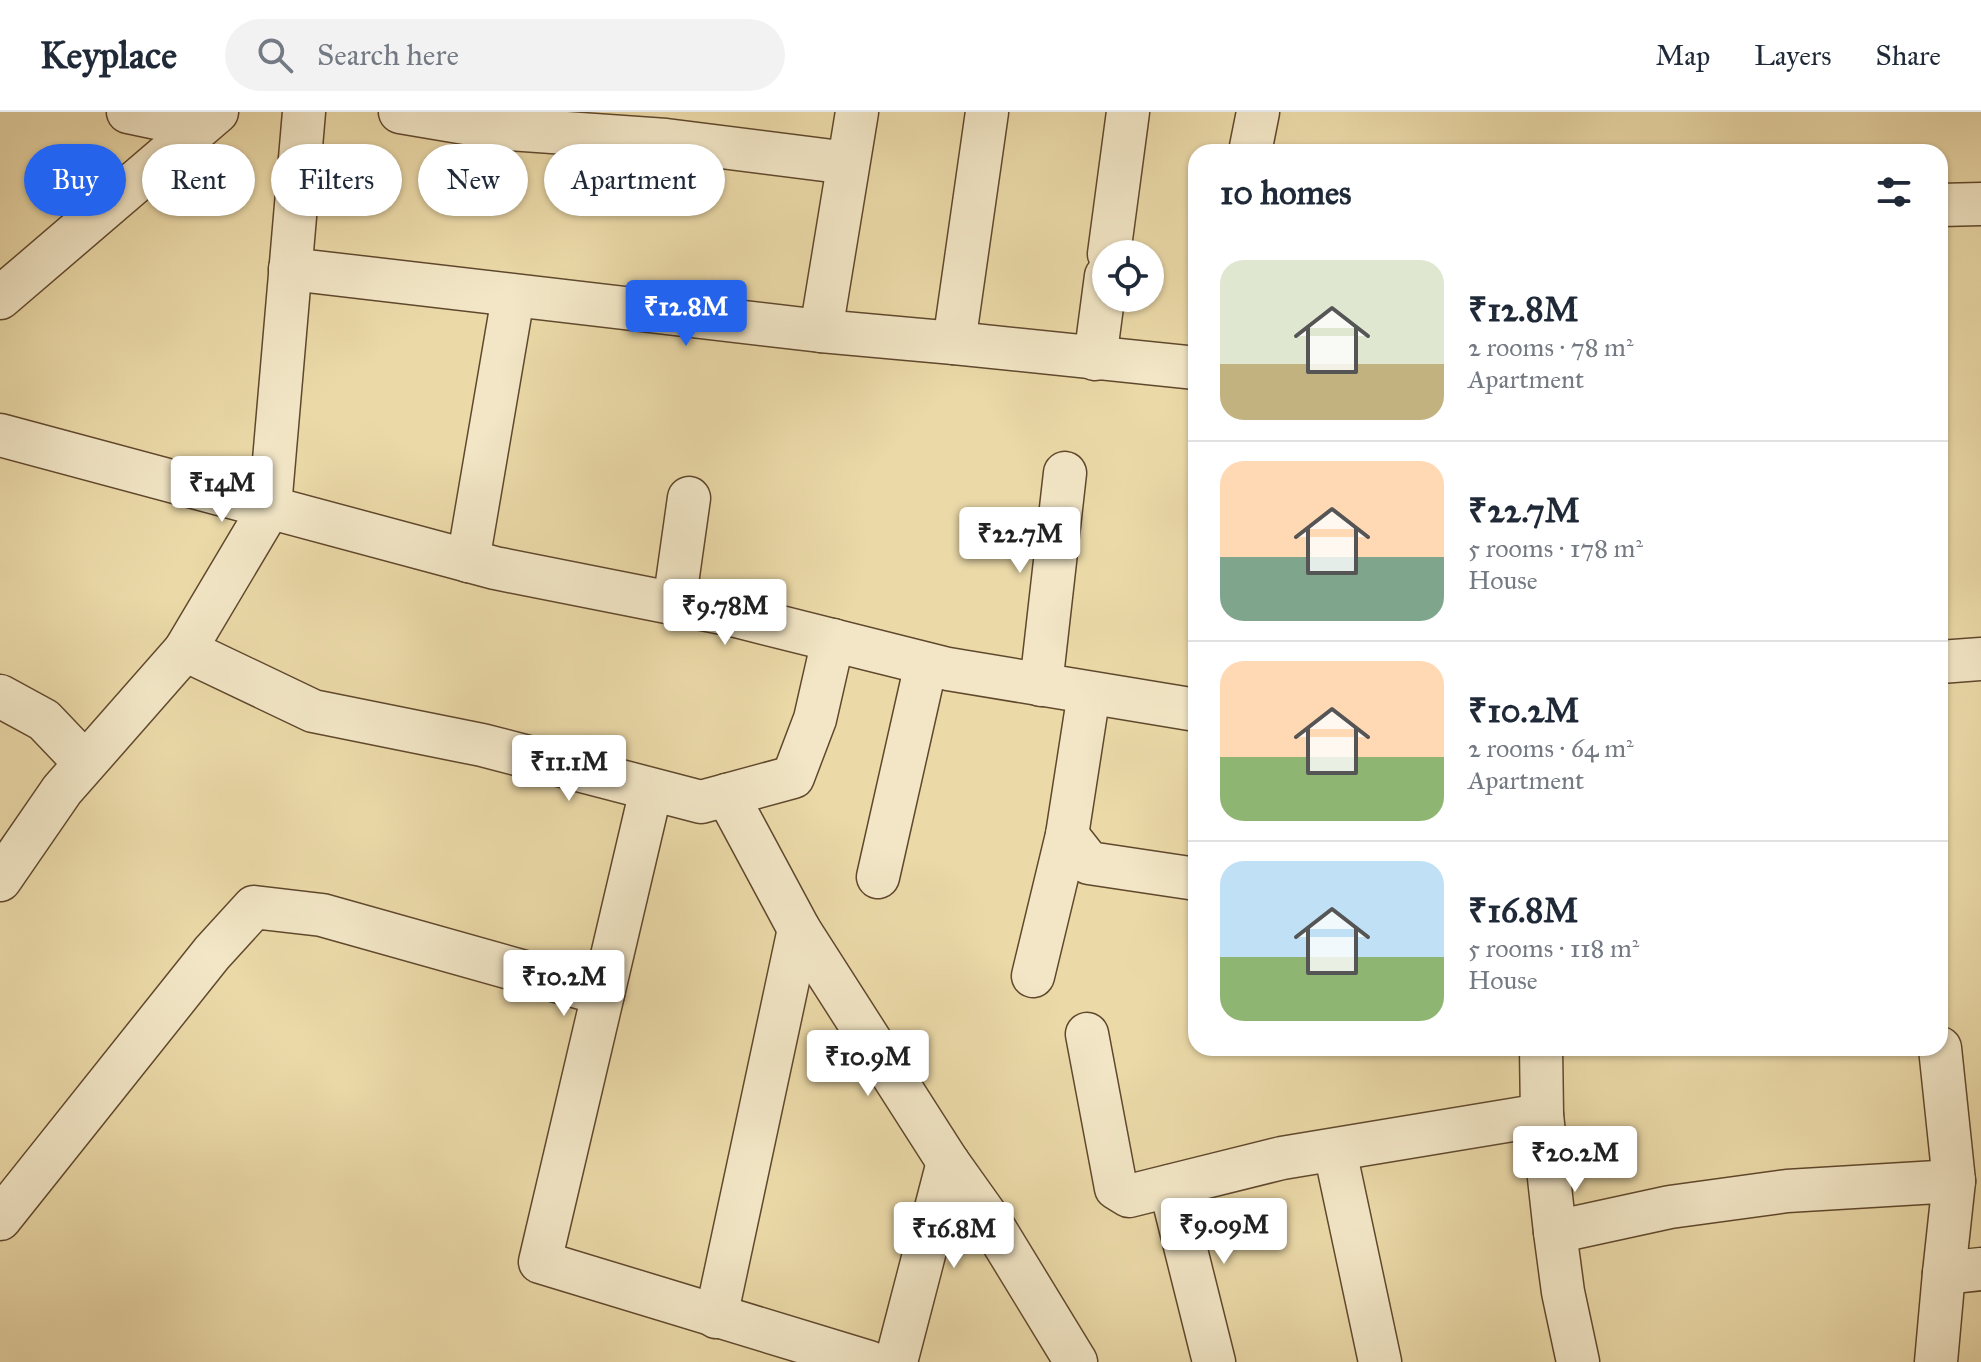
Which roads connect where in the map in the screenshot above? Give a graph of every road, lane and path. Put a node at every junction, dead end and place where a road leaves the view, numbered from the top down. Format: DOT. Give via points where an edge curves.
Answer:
graph roads {
  1 [pos="128,112"];
  2 [pos="304,112"];
  3 [pos="400,112"];
  4 [pos="857,112"];
  5 [pos="987,112"];
  6 [pos="1128,112"];
  7 [pos="1258,112"];
  8 [pos="208,120"];
  9 [pos="1252,144"];
  10 [pos="848,163"];
  11 [pos="1981,204"];
  12 [pos="1948,205"];
  13 [pos="1111,240"];
  14 [pos="290,269"];
  15 [pos="513,297"];
  16 [pos="0,298"];
  17 [pos="1101,312"];
  18 [pos="821,331"];
  19 [pos="954,343"];
  20 [pos="1095,359"];
  21 [pos="1188,367"];
  22 [pos="0,435"];
  23 [pos="1065,473"];
  24 [pos="689,498"];
  25 [pos="270,507"];
  26 [pos="468,561"];
  27 [pos="674,604"];
  28 [pos="833,640"];
  29 [pos="185,650"];
  30 [pos="1981,659"];
  31 [pos="1948,661"];
  32 [pos="926,664"];
  33 [pos="1041,685"];
  34 [pos="1089,693"];
  35 [pos="0,696"];
  36 [pos="1188,709"];
  37 [pos="85,763"];
  38 [pos="651,790"];
  39 [pos="727,795"];
  40 [pos="1067,835"];
  41 [pos="878,877"];
  42 [pos="1188,878"];
  43 [pos="0,880"];
  44 [pos="799,929"];
  45 [pos="1033,976"];
  46 [pos="603,994"];
  47 [pos="1087,1034"];
  48 [pos="1541,1056"];
  49 [pos="1941,1056"];
  50 [pos="1542,1115"];
  51 [pos="1335,1151"];
  52 [pos="948,1162"];
  53 [pos="1954,1181"];
  54 [pos="1170,1186"];
  55 [pos="0,1219"];
  56 [pos="1555,1232"];
  57 [pos="1963,1271"];
  58 [pos="716,1317"];
  59 [pos="869,1362"];
  60 [pos="896,1362"];
  61 [pos="1076,1362"];
  62 [pos="1214,1362"];
  63 [pos="1380,1362"];
  64 [pos="1578,1362"];
  65 [pos="1936,1362"];
  1 -- 8 [label="street"];
  2 -- 14 [label="street"];
  3 -- 10 [label="street" via="495,128 666,140"];
  4 -- 10 [label="street"];
  5 -- 19 [label="street"];
  6 -- 13 [label="street"];
  7 -- 9 [label="street"];
  8 -- 16 [label="street"];
  10 -- 18 [label="street"];
  11 -- 12 [label="street"];
  14 -- 15 [label="street"];
  14 -- 25 [label="street"];
  15 -- 18 [label="street"];
  15 -- 26 [label="street"];
  17 -- 20 [label="street"];
  18 -- 19 [label="street"];
  19 -- 20 [label="street"];
  20 -- 21 [label="street"];
  22 -- 25 [label="street"];
  23 -- 33 [label="street"];
  24 -- 27 [label="street"];
  25 -- 26 [label="street"];
  25 -- 29 [label="street"];
  26 -- 27 [label="street"];
  27 -- 28 [label="street"];
  28 -- 32 [label="street"];
  28 -- 39 [label="street" via="815,719 793,777"];
  29 -- 37 [label="street"];
  29 -- 38 [label="street" via="313,711 482,745"];
  30 -- 31 [label="street"];
  32 -- 33 [label="street"];
  32 -- 41 [label="street"];
  33 -- 34 [label="street"];
  34 -- 36 [label="street"];
  34 -- 40 [label="street"];
  35 -- 37 [label="street" via="44,720"];
  37 -- 43 [label="street"];
  38 -- 39 [label="street" via="701,802"];
  38 -- 46 [label="street"];
  39 -- 44 [label="street"];
  40 -- 42 [label="street" via="1089,863"];
  40 -- 45 [label="street"];
  44 -- 52 [label="street"];
  44 -- 58 [label="street"];
  46 -- 55 [label="street" via="322,915 254,907"];
  46 -- 58 [label="street" via="540,1262"];
  47 -- 54 [label="street" via="1116,1188 1129,1196"];
  48 -- 50 [label="street"];
  49 -- 53 [label="street"];
  50 -- 51 [label="street"];
  50 -- 56 [label="street"];
  51 -- 54 [label="street" via="1282,1158"];
  51 -- 63 [label="street"];
  52 -- 60 [label="street"];
  52 -- 61 [label="street"];
  53 -- 56 [label="street" via="1787,1191 1670,1207"];
  53 -- 57 [label="street"];
  54 -- 62 [label="street"];
  56 -- 64 [label="street"];
  57 -- 65 [label="street"];
  58 -- 59 [label="street"];
}
